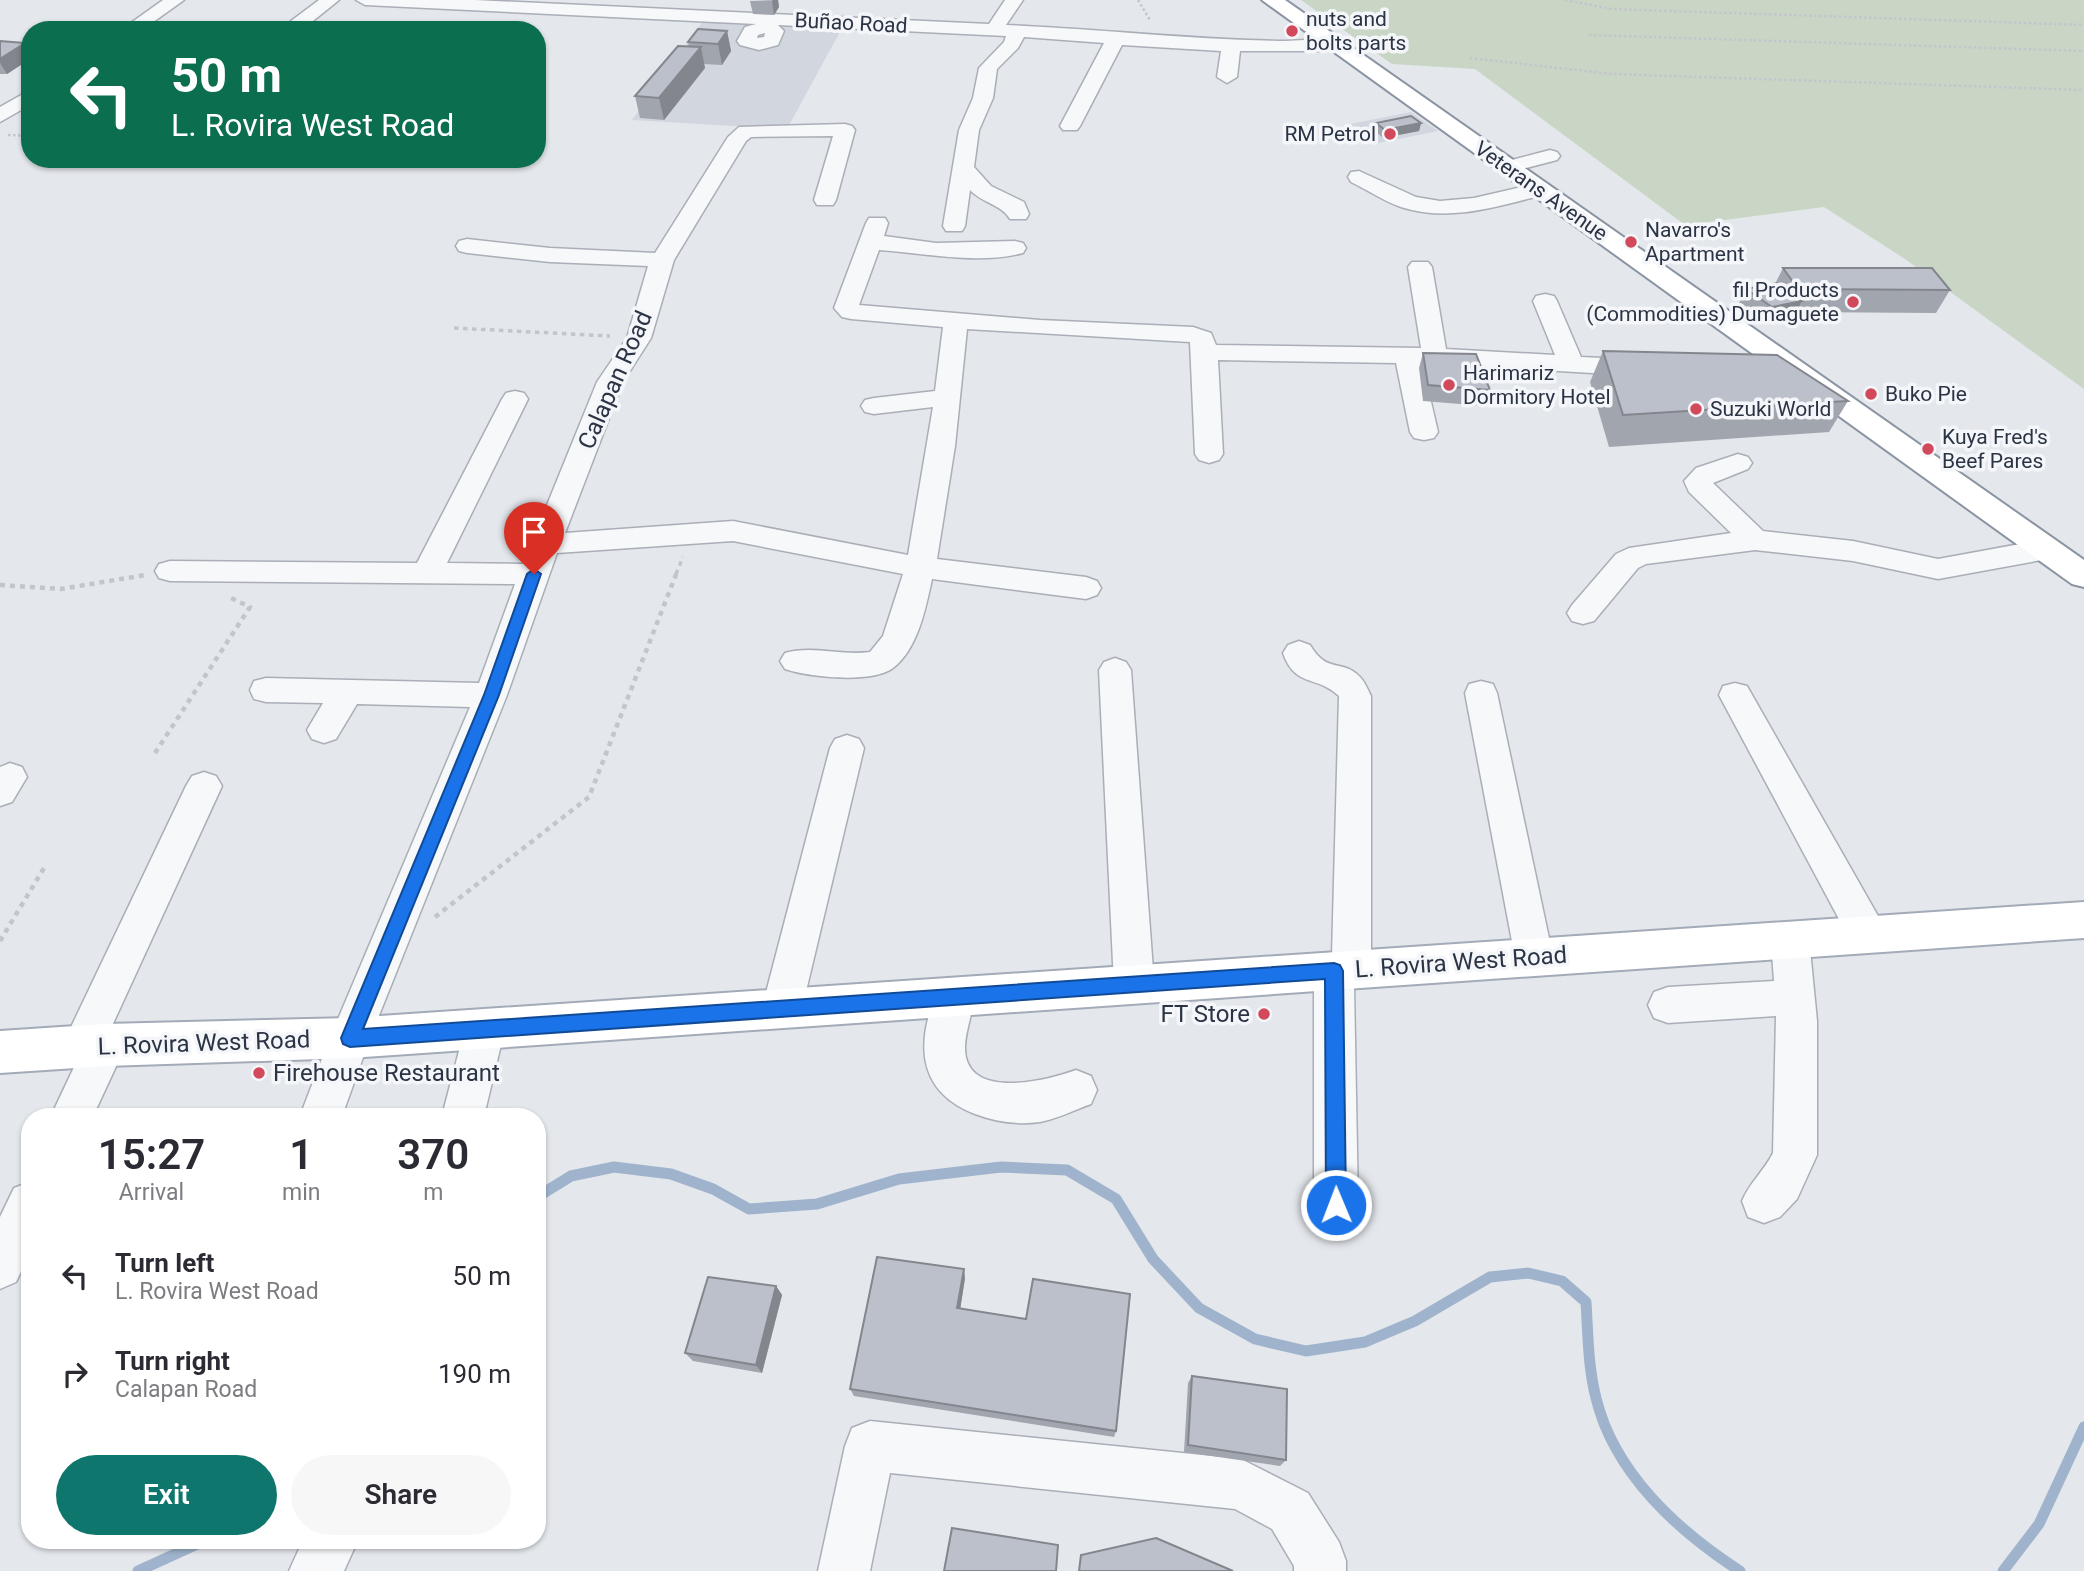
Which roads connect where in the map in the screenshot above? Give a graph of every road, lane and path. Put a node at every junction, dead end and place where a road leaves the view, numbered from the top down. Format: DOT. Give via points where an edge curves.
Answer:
graph roads {
  1 [pos="174,0"];
  2 [pos="330,0"];
  3 [pos="365,0"];
  4 [pos="1014,0"];
  5 [pos="1272,0"];
  6 [pos="1565,0"];
  7 [pos="487,5"];
  8 [pos="143,21"];
  9 [pos="302,21"];
  10 [pos="475,21"];
  11 [pos="2084,25"];
  12 [pos="994,30"];
  13 [pos="1017,31"];
  14 [pos="1589,35"];
  15 [pos="1116,38"];
  16 [pos="1336,45"];
  17 [pos="1231,46"];
  18 [pos="2084,51"];
  19 [pos="1470,58"];
  20 [pos="1227,77"];
  21 [pos="2084,90"];
  22 [pos="21,102"];
  23 [pos="0,116"];
  24 [pos="1070,126"];
  25 [pos="0,134"];
  26 [pos="21,135"];
  27 [pos="1550,156"];
  28 [pos="963,167"];
  29 [pos="1507,167"];
  30 [pos="1359,177"];
  31 [pos="1539,189"];
  32 [pos="825,200"];
  33 [pos="1018,214"];
  34 [pos="954,226"];
  35 [pos="467,246"];
  36 [pos="1015,248"];
  37 [pos="662,260"];
  38 [pos="1420,267"];
  39 [pos="1545,301"];
  40 [pos="956,320"];
  41 [pos="454,328"];
  42 [pos="639,338"];
  43 [pos="1205,352"];
  44 [pos="1407,355"];
  45 [pos="1435,356"];
  46 [pos="1571,362"];
  47 [pos="1665,369"];
  48 [pos="1756,374"];
  49 [pos="1798,374"];
  50 [pos="947,398"];
  51 [pos="515,400"];
  52 [pos="874,405"];
  53 [pos="1424,432"];
  54 [pos="1209,454"];
  55 [pos="1738,463"];
  56 [pos="803,520"];
  57 [pos="692,533"];
  58 [pos="748,533"];
  59 [pos="1755,540"];
  60 [pos="547,544"];
  61 [pos="2047,549"];
  62 [pos="920,568"];
  63 [pos="170,570"];
  64 [pos="232,573"];
  65 [pos="425,573"];
  66 [pos="534,574"];
  67 [pos="2084,576"];
  68 [pos="0,585"];
  69 [pos="1086,588"];
  70 [pos="1583,613"];
  71 [pos="1298,653"];
  72 [pos="796,661"];
  73 [pos="1115,670"];
  74 [pos="349,690"];
  75 [pos="265,691"];
  76 [pos="1481,693"];
  77 [pos="491,695"];
  78 [pos="1735,695"];
  79 [pos="324,730"];
  80 [pos="847,748"];
  81 [pos="155,754"];
  82 [pos="204,786"];
  83 [pos="44,868"];
  84 [pos="794,880"];
  85 [pos="2084,920"];
  86 [pos="1868,934"];
  87 [pos="1790,940"];
  88 [pos="0,941"];
  89 [pos="384,957"];
  90 [pos="1534,957"];
  91 [pos="1342,970"];
  92 [pos="1134,984"];
  93 [pos="955,996"];
  94 [pos="1795,997"];
  95 [pos="1668,1005"];
  96 [pos="772,1009"];
  97 [pos="485,1028"];
  98 [pos="350,1038"];
  99 [pos="94,1046"];
  100 [pos="0,1052"];
  101 [pos="1076,1090"];
  102 [pos="75,1108"];
  103 [pos="324,1108"];
  104 [pos="465,1108"];
  105 [pos="1764,1201"];
  106 [pos="1336,1205"];
  107 [pos="21,1223"];
  108 [pos="0,1266"];
  109 [pos="327,1549"];
  110 [pos="315,1571"];
  111 [pos="844,1571"];
  112 [pos="1320,1571"];
  1 -- 8 [label="street"];
  2 -- 9 [label="street"];
  3 -- 7 [label="street, Buñao Road"];
  4 -- 12 [label="street"];
  5 -- 16 [label="main road, Veterans Avenue"];
  6 -- 11 [label="path" via="1612,9"];
  7 -- 10 [label="street"];
  7 -- 12 [label="street, Buñao Road"];
  12 -- 13 [label="street, Buñao Road"];
  13 -- 15 [label="street, Buñao Road" via="1079,41"];
  13 -- 28 [label="street" via="1012,44 988,68"];
  14 -- 18 [label="path"];
  15 -- 17 [label="street, Buñao Road"];
  15 -- 24 [label="street"];
  16 -- 17 [label="street, Buñao Road"];
  16 -- 29 [label="main road, Veterans Avenue"];
  17 -- 20 [label="street"];
  19 -- 21 [label="path" via="1612,74"];
  22 -- 23 [label="street"];
  25 -- 26 [label="path"];
  27 -- 29 [label="street"];
  28 -- 33 [label="street" via="983,191 1016,207"];
  28 -- 34 [label="street"];
  29 -- 31 [label="main road, Veterans Avenue"];
  30 -- 31 [label="street" via="1423,205 1479,204"];
  31 -- 49 [label="main road, Veterans Avenue"];
  32 -- 37 [label="street, Calapan Road" via="845,130 746,131"];
  35 -- 37 [label="street"];
  36 -- 40 [label="street" via="936,250 873,233 847,310"];
  37 -- 42 [label="street, Calapan Road"];
  38 -- 45 [label="street"];
  39 -- 46 [label="street"];
  40 -- 43 [label="street" via="1193,334 1202,338"];
  40 -- 50 [label="street"];
  41 -- 42 [label="path"];
  42 -- 60 [label="street, Calapan Road" via="610,382"];
  43 -- 44 [label="street"];
  43 -- 54 [label="street"];
  44 -- 45 [label="street"];
  44 -- 53 [label="street"];
  45 -- 46 [label="street"];
  46 -- 47 [label="street"];
  48 -- 49 [label="street"];
  49 -- 61 [label="main road, Veterans Avenue"];
  50 -- 52 [label="street"];
  50 -- 62 [label="street"];
  51 -- 65 [label="street"];
  55 -- 59 [label="street" via="1706,474 1699,486"];
  56 -- 58 [label="street" via="774,521"];
  57 -- 58 [label="street"];
  57 -- 60 [label="street"];
  57 -- 89 [label="path" via="589,797"];
  58 -- 62 [label="street"];
  59 -- 61 [label="street" via="1853,551 1938,569"];
  59 -- 70 [label="street" via="1640,555 1627,561"];
  60 -- 66 [label="street, Calapan Road"];
  61 -- 67 [label="main road, Veterans Avenue"];
  62 -- 69 [label="street"];
  62 -- 72 [label="street" via="895,649 882,660 867,665"];
  63 -- 64 [label="street"];
  63 -- 68 [label="path" via="61,589"];
  64 -- 65 [label="street"];
  64 -- 81 [label="path" via="224,595 250,607"];
  65 -- 66 [label="street"];
  66 -- 77 [label="street, Calapan Road"];
  71 -- 91 [label="street" via="1306,668 1337,676 1351,686 1355,696"];
  73 -- 92 [label="street"];
  74 -- 75 [label="street"];
  74 -- 77 [label="street"];
  74 -- 79 [label="street"];
  76 -- 90 [label="street"];
  77 -- 89 [label="street, Calapan Road"];
  78 -- 86 [label="street"];
  80 -- 96 [label="street"];
  82 -- 99 [label="street"];
  83 -- 88 [label="path"];
  84 -- 96 [label="street"];
  85 -- 86 [label="main road, L. Rovira West Road"];
  86 -- 87 [label="main road, L. Rovira West Road"];
  87 -- 90 [label="main road, L. Rovira West Road"];
  87 -- 94 [label="street"];
  89 -- 98 [label="street, Calapan Road"];
  90 -- 91 [label="main road, L. Rovira West Road"];
  91 -- 92 [label="main road, L. Rovira West Road"];
  91 -- 106 [label="street"];
  92 -- 93 [label="main road, L. Rovira West Road"];
  93 -- 96 [label="main road, L. Rovira West Road"];
  93 -- 101 [label="street" via="944,1043 947,1066 960,1086 1011,1104"];
  94 -- 95 [label="street"];
  94 -- 105 [label="street" via="1795,1155 1780,1184"];
  96 -- 97 [label="main road, L. Rovira West Road"];
  97 -- 98 [label="main road, L. Rovira West Road"];
  97 -- 104 [label="street"];
  98 -- 99 [label="main road, L. Rovira West Road"];
  98 -- 103 [label="street, Calapan Road"];
  99 -- 100 [label="main road, L. Rovira West Road"];
  99 -- 102 [label="street"];
  107 -- 108 [label="street"];
  109 -- 110 [label="street"];
  111 -- 112 [label="street" via="870,1446 1241,1484 1290,1511 1320,1561"];
}
